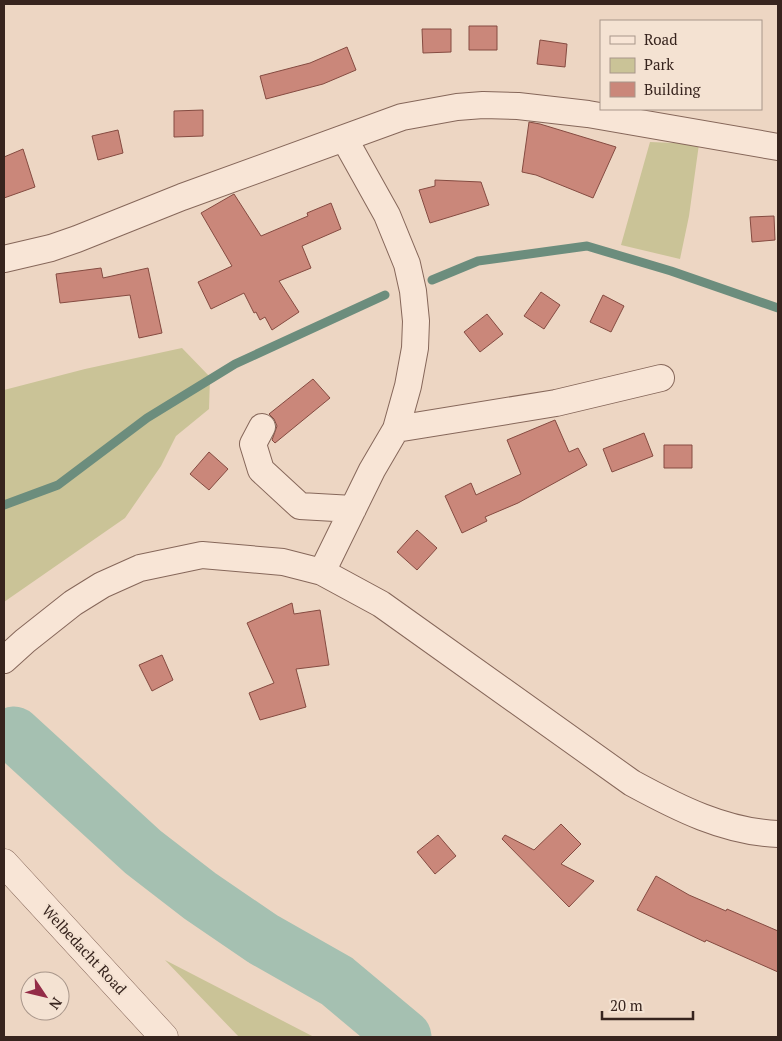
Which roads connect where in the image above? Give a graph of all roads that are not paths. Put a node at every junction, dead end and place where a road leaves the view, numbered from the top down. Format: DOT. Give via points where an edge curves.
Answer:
graph roads {
  1 [pos="344,138"];
  2 [pos="778,147"];
  3 [pos="4,259"];
  4 [pos="661,378"];
  5 [pos="262,427"];
  6 [pos="396,429"];
  7 [pos="353,509"];
  8 [pos="322,572"];
  9 [pos="4,660"];
  10 [pos="778,834"];
  11 [pos="4,863"];
  12 [pos="164,1037"];
  1 -- 2 [label="street" via="402,117 483,105 588,114"];
  1 -- 3 [label="street" via="77,239"];
  1 -- 6 [label="street" via="387,215 407,264 413,291 414,348"];
  4 -- 6 [label="street" via="556,403"];
  5 -- 7 [label="street" via="253,444 261,470 280,488 300,506"];
  6 -- 7 [label="street"];
  7 -- 8 [label="street"];
  8 -- 9 [label="street" via="283,562 202,555 140,568 102,585 73,603"];
  8 -- 10 [label="street" via="381,604 632,782 670,804 737,829"];
  11 -- 12 [label="street, Welbedacht Road"];
}
